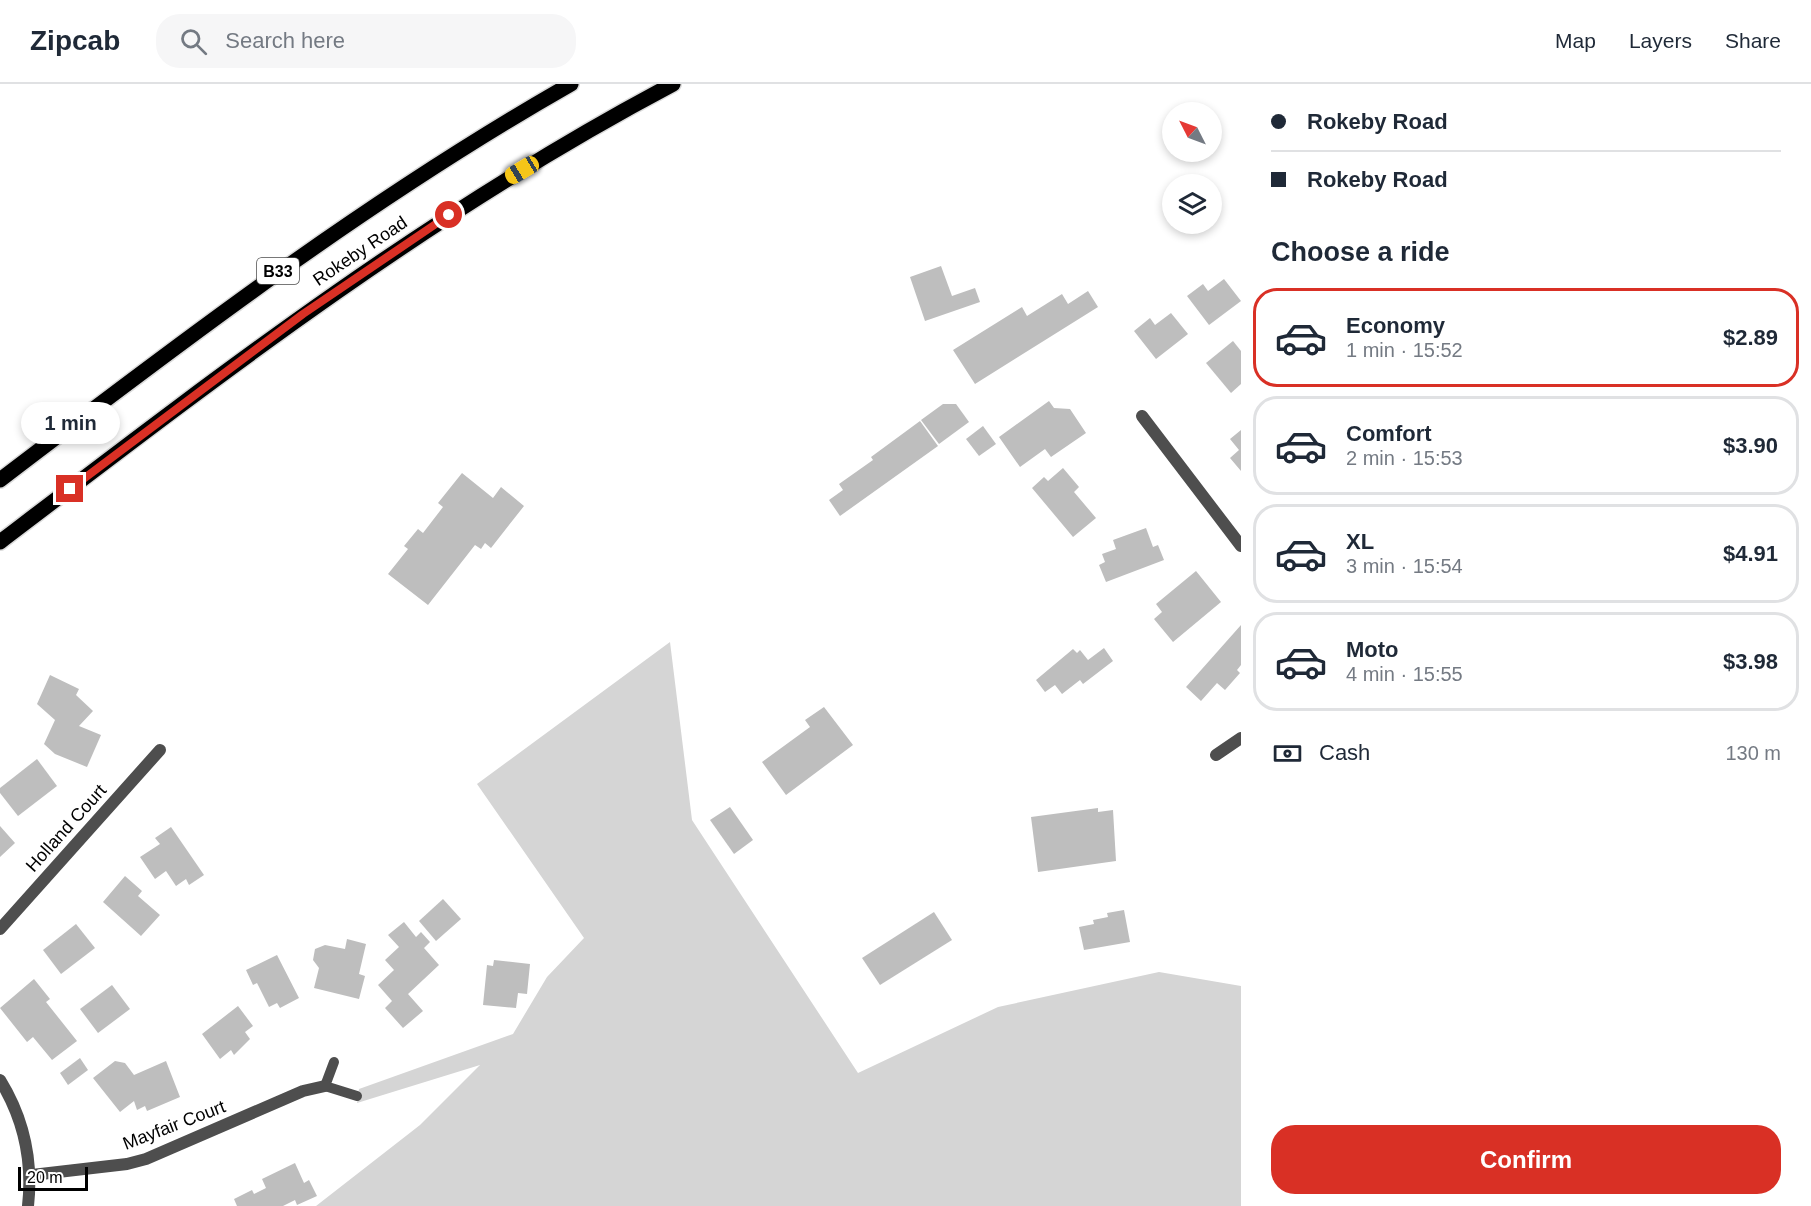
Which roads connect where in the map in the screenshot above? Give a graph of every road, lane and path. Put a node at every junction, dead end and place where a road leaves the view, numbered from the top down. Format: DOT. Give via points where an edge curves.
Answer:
graph roads {
  1 [pos="571,84"];
  2 [pos="673,84"];
  3 [pos="1142,416"];
  4 [pos="0,480"];
  5 [pos="0,542"];
  6 [pos="1241,546"];
  7 [pos="1241,738"];
  8 [pos="160,750"];
  9 [pos="1216,755"];
  10 [pos="0,929"];
  11 [pos="334,1062"];
  12 [pos="0,1080"];
  13 [pos="325,1086"];
  14 [pos="357,1096"];
  15 [pos="32,1175"];
  16 [pos="28,1206"];
  1 -- 4 [label="main road, Rokeby Road / B33" via="457,151 309,249"];
  2 -- 5 [label="main road, Rokeby Road / B33" via="494,186 364,271 254,349"];
  3 -- 6 [label="street"];
  7 -- 9 [label="street"];
  8 -- 10 [label="street, Holland Court"];
  11 -- 13 [label="lane"];
  12 -- 15 [label="street" via="25,1138"];
  13 -- 14 [label="lane"];
  13 -- 15 [label="street, Mayfair Court" via="303,1091 146,1159"];
  15 -- 16 [label="street"];
}
